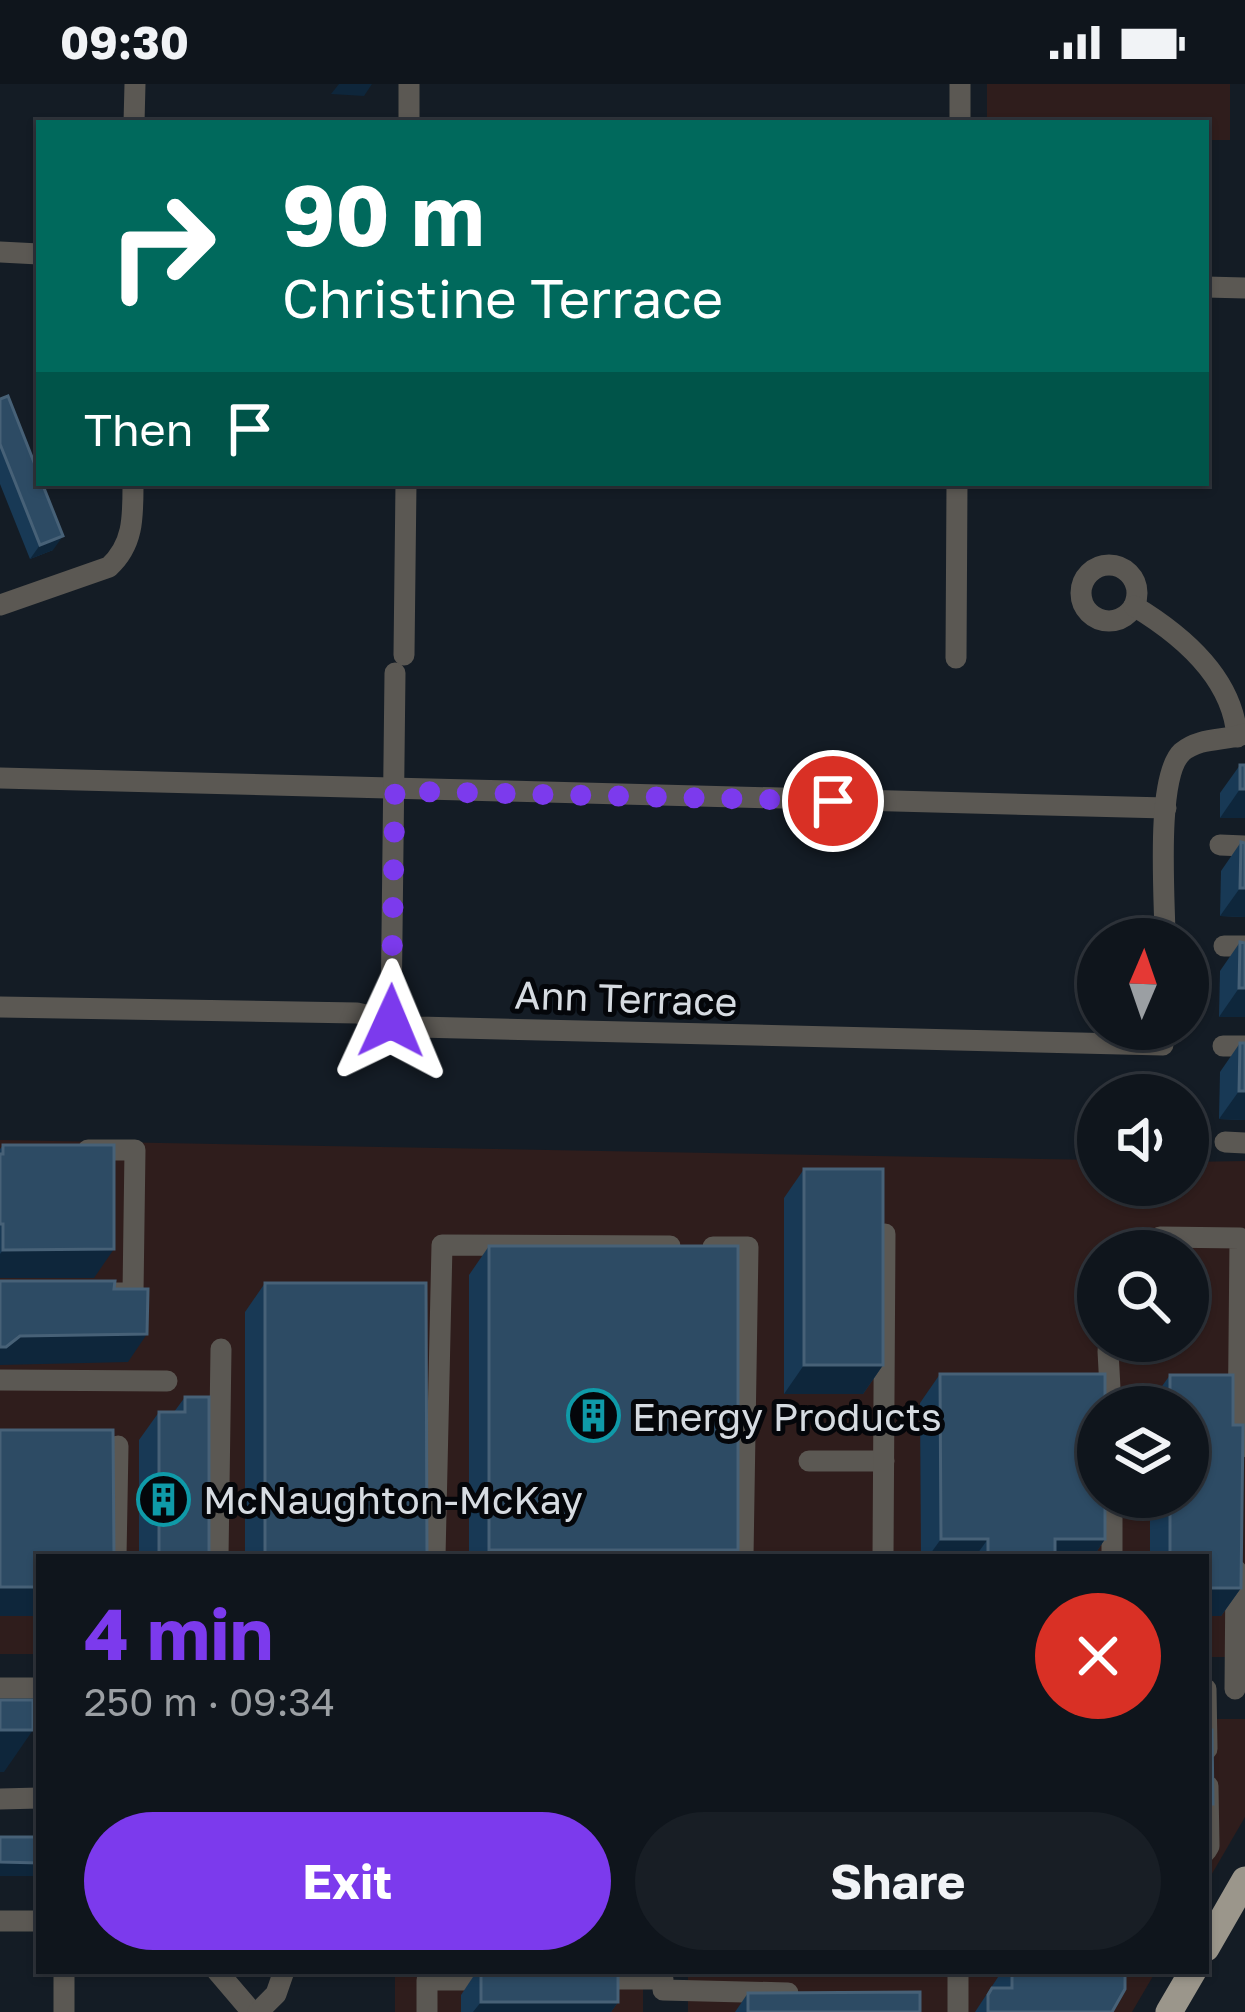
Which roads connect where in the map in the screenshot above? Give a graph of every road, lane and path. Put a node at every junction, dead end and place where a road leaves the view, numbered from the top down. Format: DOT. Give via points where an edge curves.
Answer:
graph roads {
  1 [pos="135,84"];
  2 [pos="409,84"];
  3 [pos="960,84"];
  4 [pos="134,120"];
  5 [pos="409,120"];
  6 [pos="960,120"];
  7 [pos="0,252"];
  8 [pos="36,254"];
  9 [pos="1209,287"];
  10 [pos="1245,287"];
  11 [pos="133,486"];
  12 [pos="406,486"];
  13 [pos="957,486"];
  14 [pos="0,605"];
  15 [pos="1134,606"];
  16 [pos="956,658"];
  17 [pos="1242,737"];
  18 [pos="0,778"];
  19 [pos="395,791"];
  20 [pos="1166,808"];
  21 [pos="1220,845"];
  22 [pos="1245,846"];
  23 [pos="1165,918"];
  24 [pos="0,1007"];
  25 [pos="391,1021"];
  26 [pos="1077,1043"];
  27 [pos="68,1150"];
  28 [pos="885,1234"];
  29 [pos="1209,1238"];
  30 [pos="89,1293"];
  31 [pos="221,1349"];
  32 [pos="0,1380"];
  33 [pos="167,1381"];
  34 [pos="118,1446"];
  35 [pos="884,1460"];
  36 [pos="809,1461"];
  37 [pos="1238,1472"];
  38 [pos="1112,1518"];
  39 [pos="1237,1543"];
  40 [pos="116,1554"];
  41 [pos="218,1554"];
  42 [pos="435,1554"];
  43 [pos="743,1554"];
  44 [pos="884,1554"];
  45 [pos="1112,1554"];
  46 [pos="0,1688"];
  47 [pos="36,1688"];
  48 [pos="1209,1689"];
  49 [pos="1240,1689"];
  50 [pos="0,1798"];
  51 [pos="36,1798"];
  52 [pos="1245,1880"];
  53 [pos="0,1921"];
  54 [pos="36,1921"];
  55 [pos="1209,1943"];
  56 [pos="64,1974"];
  57 [pos="220,1974"];
  58 [pos="283,1974"];
  59 [pos="958,1974"];
  60 [pos="1190,1974"];
  61 [pos="515,1979"];
  62 [pos="579,1979"];
  63 [pos="663,1988"];
  64 [pos="822,1994"];
  65 [pos="64,2012"];
  66 [pos="255,2012"];
  67 [pos="427,2012"];
  68 [pos="958,2012"];
  69 [pos="1169,2012"];
  1 -- 4 [label="street"];
  2 -- 5 [label="street"];
  3 -- 6 [label="street"];
  7 -- 8 [label="street"];
  9 -- 10 [label="street"];
  11 -- 14 [label="street" via="130,534 109,567"];
  12 -- 19 [label="street"];
  13 -- 16 [label="street"];
  15 -- 17 [label="street" via="1211,670"];
  17 -- 20 [label="street" via="1197,743 1178,756"];
  18 -- 19 [label="street"];
  19 -- 20 [label="street"];
  19 -- 25 [label="street"];
  20 -- 23 [label="street"];
  21 -- 22 [label="street"];
  24 -- 25 [label="street, Ann Terrace" via="356,1013"];
  25 -- 26 [label="street, Ann Terrace"];
  27 -- 30 [label="street" via="135,1150 134,1293"];
  28 -- 35 [label="street"];
  29 -- 37 [label="street" via="1240,1238"];
  31 -- 41 [label="street"];
  32 -- 33 [label="street"];
  34 -- 40 [label="street"];
  35 -- 36 [label="street"];
  35 -- 44 [label="street"];
  38 -- 45 [label="street"];
  39 -- 49 [label="street"];
  42 -- 43 [label="street" via="442,1245 748,1247"];
  46 -- 47 [label="street"];
  48 -- 49 [label="street"];
  50 -- 51 [label="street"];
  52 -- 55 [label="main road"];
  53 -- 54 [label="street"];
  56 -- 65 [label="street"];
  57 -- 66 [label="street"];
  58 -- 66 [label="street" via="276,1994"];
  59 -- 68 [label="street"];
  60 -- 69 [label="main road"];
  61 -- 67 [label="street" via="428,1980"];
  62 -- 63 [label="street"];
  63 -- 64 [label="street"];
}
